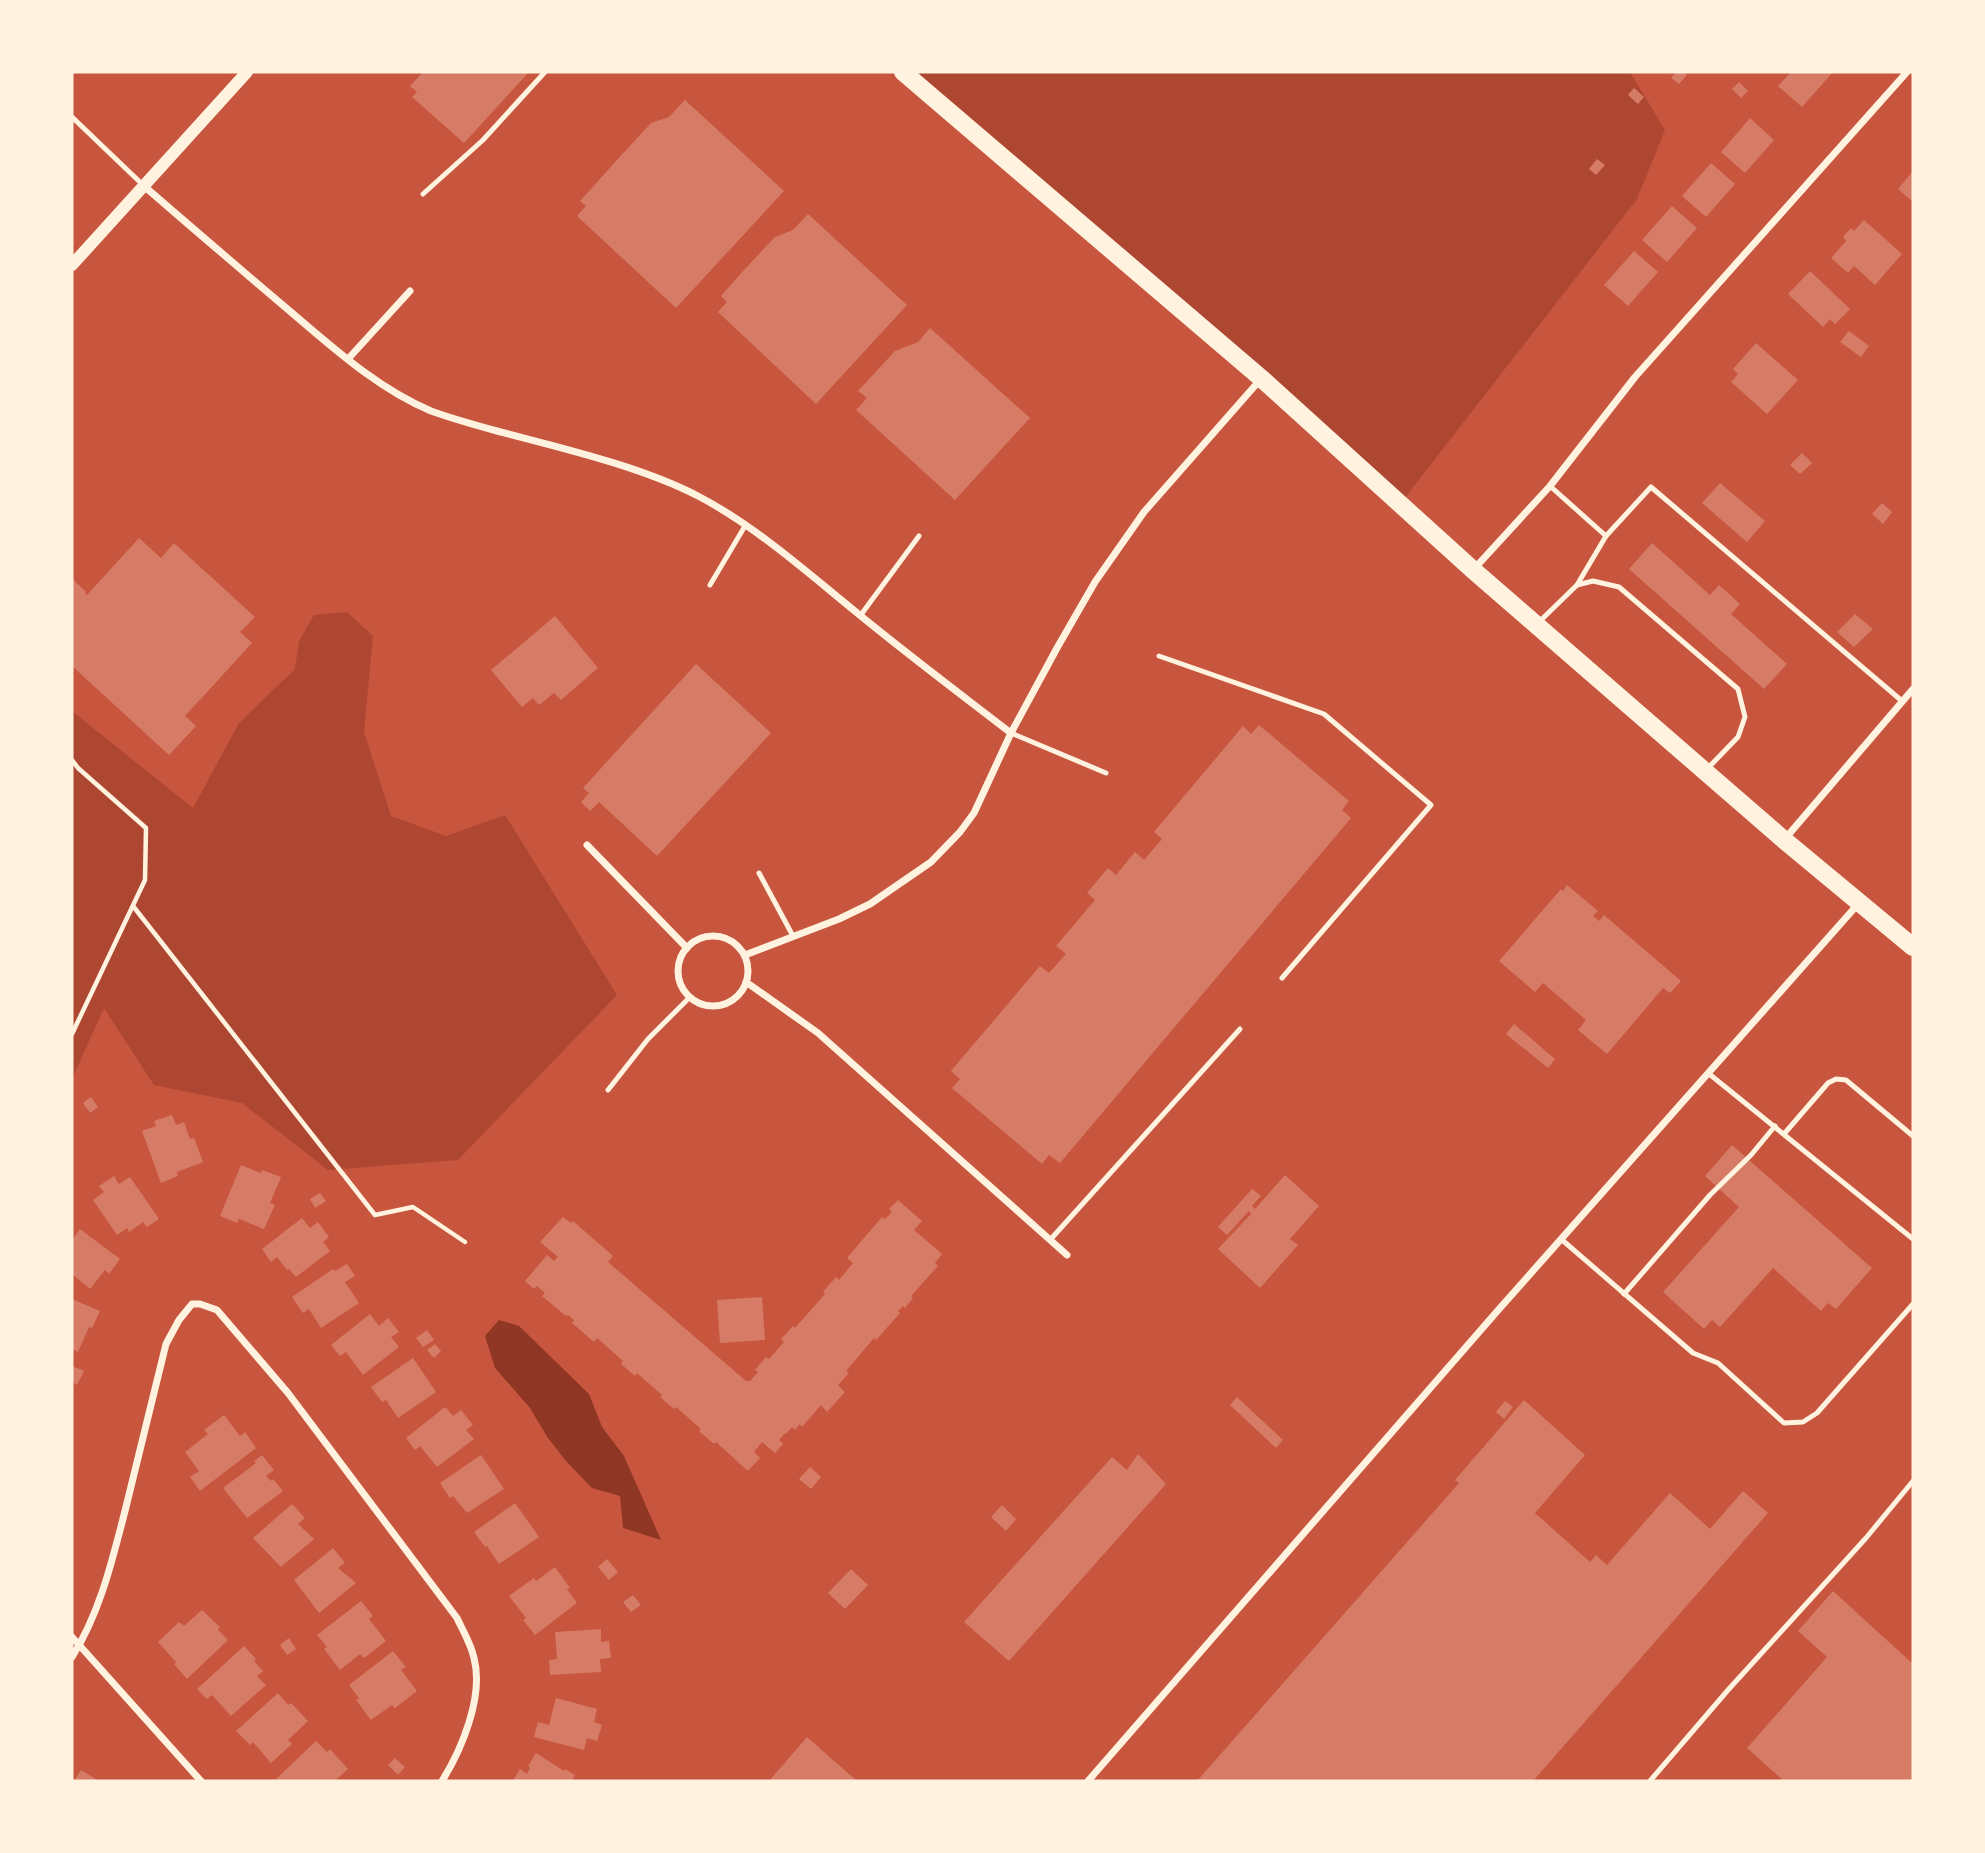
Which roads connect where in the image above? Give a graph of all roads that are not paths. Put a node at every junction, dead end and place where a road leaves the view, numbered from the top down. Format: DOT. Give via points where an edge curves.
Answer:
graph roads {
  1 [pos="247,72"];
  2 [pos="545,72"];
  3 [pos="903,72"];
  4 [pos="1907,72"];
  5 [pos="72,117"];
  6 [pos="144,187"];
  7 [pos="423,194"];
  8 [pos="72,265"];
  9 [pos="410,291"];
  10 [pos="348,359"];
  11 [pos="1261,378"];
  12 [pos="1550,486"];
  13 [pos="745,526"];
  14 [pos="919,536"];
  15 [pos="1606,536"];
  16 [pos="1474,570"];
  17 [pos="710,585"];
  18 [pos="1577,585"];
  19 [pos="860,616"];
  20 [pos="1536,625"];
  21 [pos="1158,656"];
  22 [pos="1913,689"];
  23 [pos="1902,701"];
  24 [pos="1011,733"];
  25 [pos="1705,772"];
  26 [pos="1106,773"];
  27 [pos="1784,840"];
  28 [pos="587,845"];
  29 [pos="759,873"];
  30 [pos="1860,902"];
  31 [pos="793,936"];
  32 [pos="1913,947"];
  33 [pos="687,948"];
  34 [pos="745,955"];
  35 [pos="1282,978"];
  36 [pos="746,982"];
  37 [pos="690,997"];
  38 [pos="1240,1029"];
  39 [pos="1708,1073"];
  40 [pos="608,1090"];
  41 [pos="1775,1126"];
  42 [pos="1784,1134"];
  43 [pos="1913,1136"];
  44 [pos="1561,1239"];
  45 [pos="1913,1239"];
  46 [pos="1050,1240"];
  47 [pos="1067,1255"];
  48 [pos="1625,1294"];
  49 [pos="1913,1304"];
  50 [pos="1913,1481"];
  51 [pos="72,1637"];
  52 [pos="79,1645"];
  53 [pos="72,1657"];
  54 [pos="201,1781"];
  55 [pos="442,1781"];
  56 [pos="1088,1781"];
  57 [pos="1650,1781"];
  1 -- 6 [label="street"];
  2 -- 7 [label="lane" via="483,140"];
  3 -- 11 [label="main road"];
  4 -- 12 [label="street" via="1635,377"];
  5 -- 6 [label="lane"];
  6 -- 8 [label="street"];
  6 -- 10 [label="street"];
  9 -- 10 [label="street"];
  10 -- 13 [label="street" via="431,411 668,482"];
  11 -- 16 [label="main road"];
  11 -- 24 [label="street" via="1143,512 1096,582"];
  12 -- 15 [label="lane"];
  12 -- 16 [label="street"];
  13 -- 17 [label="lane"];
  13 -- 19 [label="street"];
  14 -- 19 [label="lane"];
  15 -- 18 [label="lane"];
  15 -- 23 [label="lane" via="1651,487"];
  16 -- 20 [label="main road"];
  18 -- 20 [label="lane"];
  18 -- 25 [label="lane" via="1593,581 1619,587 1738,689 1745,717 1738,737"];
  19 -- 24 [label="street"];
  20 -- 25 [label="main road"];
  21 -- 35 [label="lane" via="1324,714 1431,805"];
  22 -- 23 [label="street"];
  23 -- 27 [label="street"];
  24 -- 26 [label="lane"];
  24 -- 31 [label="street" via="974,813 931,862 870,904"];
  25 -- 27 [label="main road"];
  27 -- 30 [label="main road"];
  28 -- 33 [label="street"];
  29 -- 31 [label="lane"];
  30 -- 32 [label="main road"];
  30 -- 39 [label="street"];
  31 -- 34 [label="street"];
  33 -- 34 [label="street" via="698,939 724,937"];
  33 -- 37 [label="street" via="678,973"];
  34 -- 36 [label="street"];
  36 -- 37 [label="street" via="740,994 715,1006"];
  36 -- 46 [label="street" via="818,1032"];
  37 -- 40 [label="lane" via="648,1039"];
  38 -- 46 [label="lane"];
  39 -- 41 [label="lane"];
  39 -- 44 [label="street"];
  41 -- 42 [label="lane"];
  41 -- 48 [label="lane"];
  42 -- 43 [label="lane" via="1836,1079 1846,1080"];
  42 -- 45 [label="lane"];
  44 -- 48 [label="lane"];
  44 -- 56 [label="street"];
  46 -- 47 [label="street"];
  48 -- 49 [label="lane" via="1693,1353 1718,1363 1784,1423 1802,1422 1817,1413"];
  50 -- 57 [label="lane"];
  51 -- 52 [label="street"];
  52 -- 53 [label="street"];
  52 -- 54 [label="street"];
  52 -- 55 [label="street" via="109,1574 166,1343 192,1304 200,1304 216,1310 288,1393 457,1618 475,1659 477,1681 463,1740"];
}
